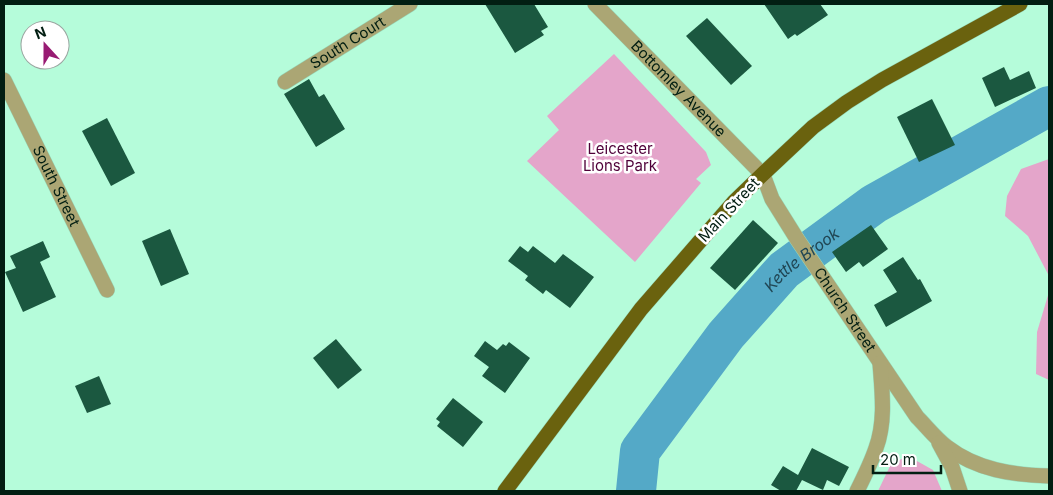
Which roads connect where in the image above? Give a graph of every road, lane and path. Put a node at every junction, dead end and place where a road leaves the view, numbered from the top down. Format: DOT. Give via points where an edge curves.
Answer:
graph roads {
  1 [pos="410,4"];
  2 [pos="595,4"];
  3 [pos="1020,4"];
  4 [pos="4,80"];
  5 [pos="285,82"];
  6 [pos="762,175"];
  7 [pos="106,290"];
  8 [pos="879,362"];
  9 [pos="936,438"];
  10 [pos="1049,476"];
  11 [pos="505,491"];
  12 [pos="857,491"];
  13 [pos="960,491"];
  1 -- 5 [label="street, South Court"];
  2 -- 6 [label="street, Bottomley Avenue"];
  3 -- 6 [label="highway, Main Street" via="847,102 813,127"];
  4 -- 7 [label="street, South Street"];
  6 -- 8 [label="street, Church Street" via="772,199 797,239"];
  6 -- 11 [label="highway, Main Street" via="734,202 641,309"];
  8 -- 9 [label="street, Church Street" via="917,417"];
  8 -- 12 [label="street" via="882,400 879,438"];
  9 -- 10 [label="street" via="960,456 989,468"];
  9 -- 13 [label="street" via="952,467"];
}
